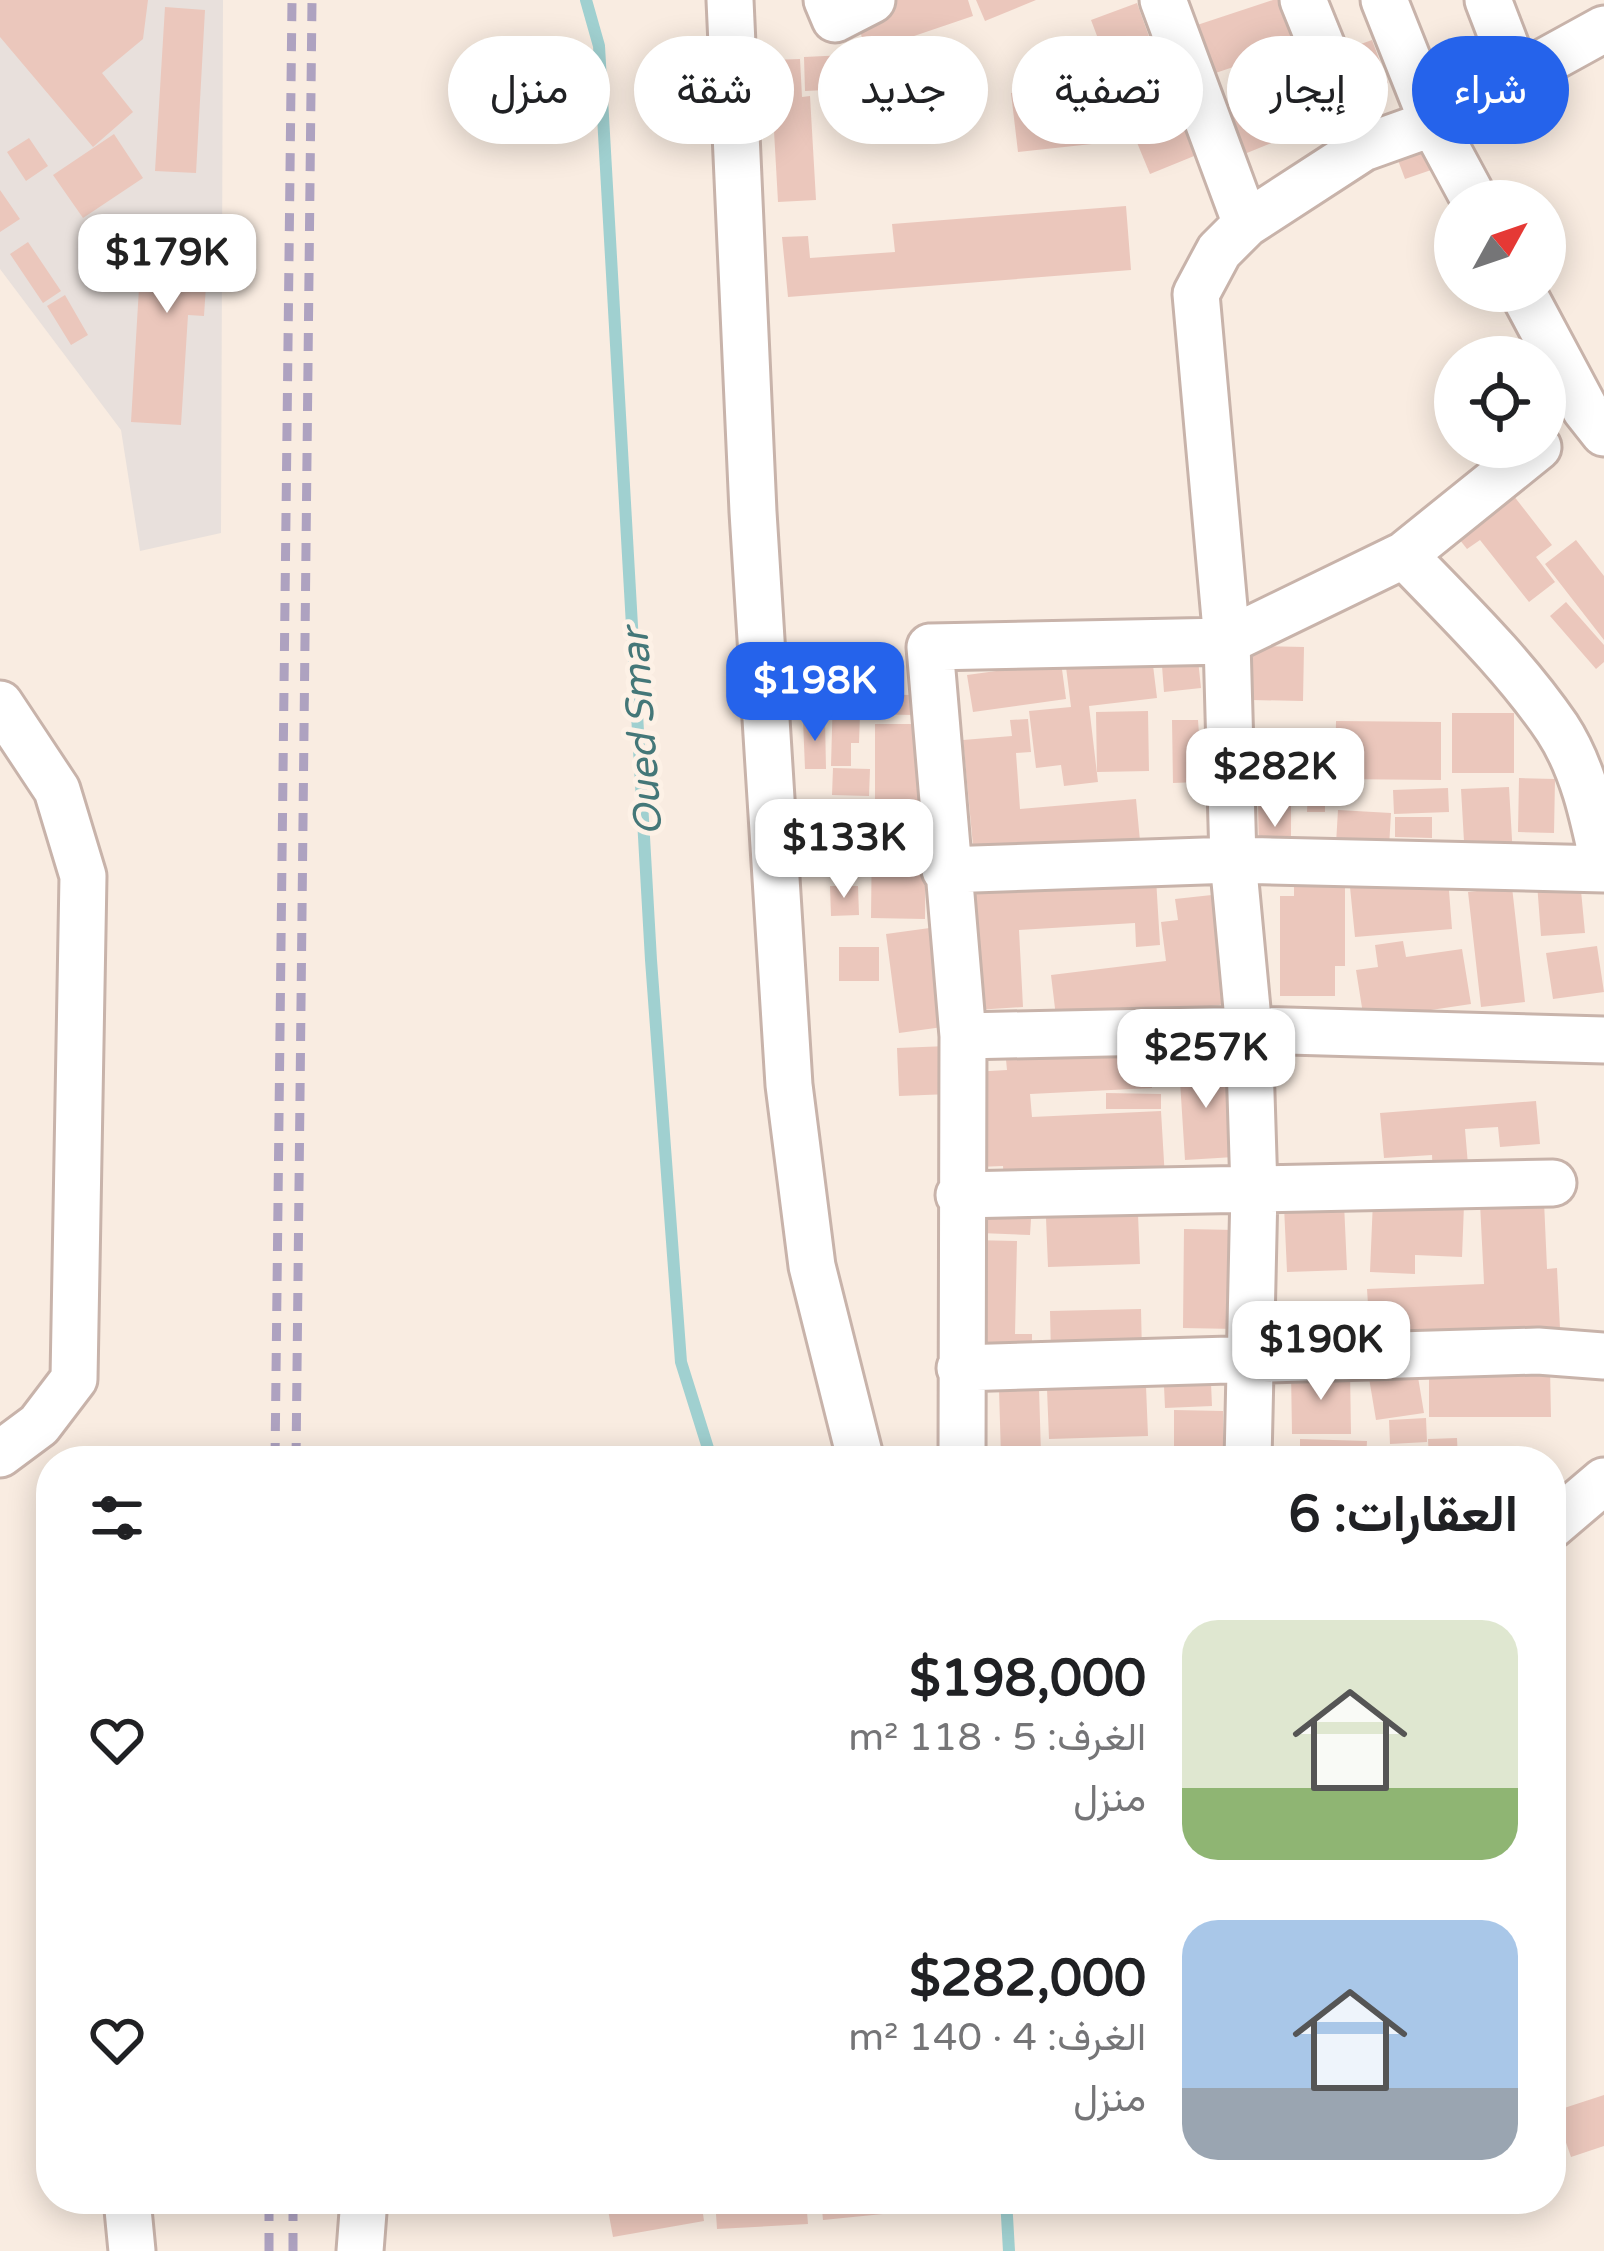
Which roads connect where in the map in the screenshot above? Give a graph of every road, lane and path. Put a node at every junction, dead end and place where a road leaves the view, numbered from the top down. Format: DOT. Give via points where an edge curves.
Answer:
graph roads {
  1 [pos="730,0"];
  2 [pos="827,0"];
  3 [pos="872,0"];
  4 [pos="1163,0"];
  5 [pos="1303,0"];
  6 [pos="1384,0"];
  7 [pos="1488,0"];
  8 [pos="1604,29"];
  9 [pos="1502,36"];
  10 [pos="1569,49"];
  11 [pos="1412,70"];
  12 [pos="1412,130"];
  13 [pos="1444,144"];
  14 [pos="1363,148"];
  15 [pos="1464,180"];
  16 [pos="1246,224"];
  17 [pos="1535,312"];
  18 [pos="1598,412"];
  19 [pos="1566,430"];
  20 [pos="1512,468"];
  21 [pos="1404,555"];
  22 [pos="1227,641"];
  23 [pos="0,704"];
  24 [pos="1233,860"];
  25 [pos="1604,868"];
  26 [pos="945,870"];
  27 [pos="1249,1030"];
  28 [pos="963,1036"];
  29 [pos="1604,1040"];
  30 [pos="1552,1183"];
  31 [pos="1254,1190"];
  32 [pos="959,1195"];
  33 [pos="1604,1356"];
  34 [pos="1252,1361"];
  35 [pos="960,1368"];
  36 [pos="857,1446"];
  37 [pos="962,1446"];
  38 [pos="1249,1446"];
  39 [pos="0,1454"];
  40 [pos="1604,1481"];
  41 [pos="1566,1513"];
  42 [pos="128,2214"];
  43 [pos="363,2214"];
  44 [pos="132,2251"];
  45 [pos="360,2251"];
  1 -- 36 [label="street" via="789,1085 812,1266"];
  2 -- 3 [label="street" via="835,20"];
  4 -- 16 [label="street"];
  5 -- 14 [label="street"];
  6 -- 11 [label="street"];
  7 -- 9 [label="street"];
  8 -- 10 [label="street"];
  12 -- 14 [label="street"];
  13 -- 15 [label="street"];
  14 -- 16 [label="street"];
  16 -- 22 [label="street" via="1219,251 1196,294"];
  17 -- 18 [label="street"];
  18 -- 19 [label="street"];
  20 -- 21 [label="street"];
  21 -- 22 [label="street"];
  21 -- 25 [label="street" via="1558,731 1590,800"];
  22 -- 24 [label="street"];
  22 -- 26 [label="street" via="930,647"];
  23 -- 39 [label="street" via="56,790 83,876 74,1379 39,1425"];
  24 -- 25 [label="street"];
  24 -- 26 [label="street"];
  24 -- 27 [label="street"];
  26 -- 28 [label="street"];
  27 -- 28 [label="street"];
  27 -- 29 [label="street"];
  27 -- 31 [label="street"];
  28 -- 32 [label="street"];
  30 -- 31 [label="street"];
  31 -- 32 [label="street"];
  31 -- 34 [label="street"];
  32 -- 35 [label="street"];
  33 -- 34 [label="street"];
  34 -- 35 [label="street"];
  34 -- 38 [label="street"];
  35 -- 37 [label="street"];
  40 -- 41 [label="street"];
  42 -- 44 [label="street"];
  43 -- 45 [label="street"];
}
